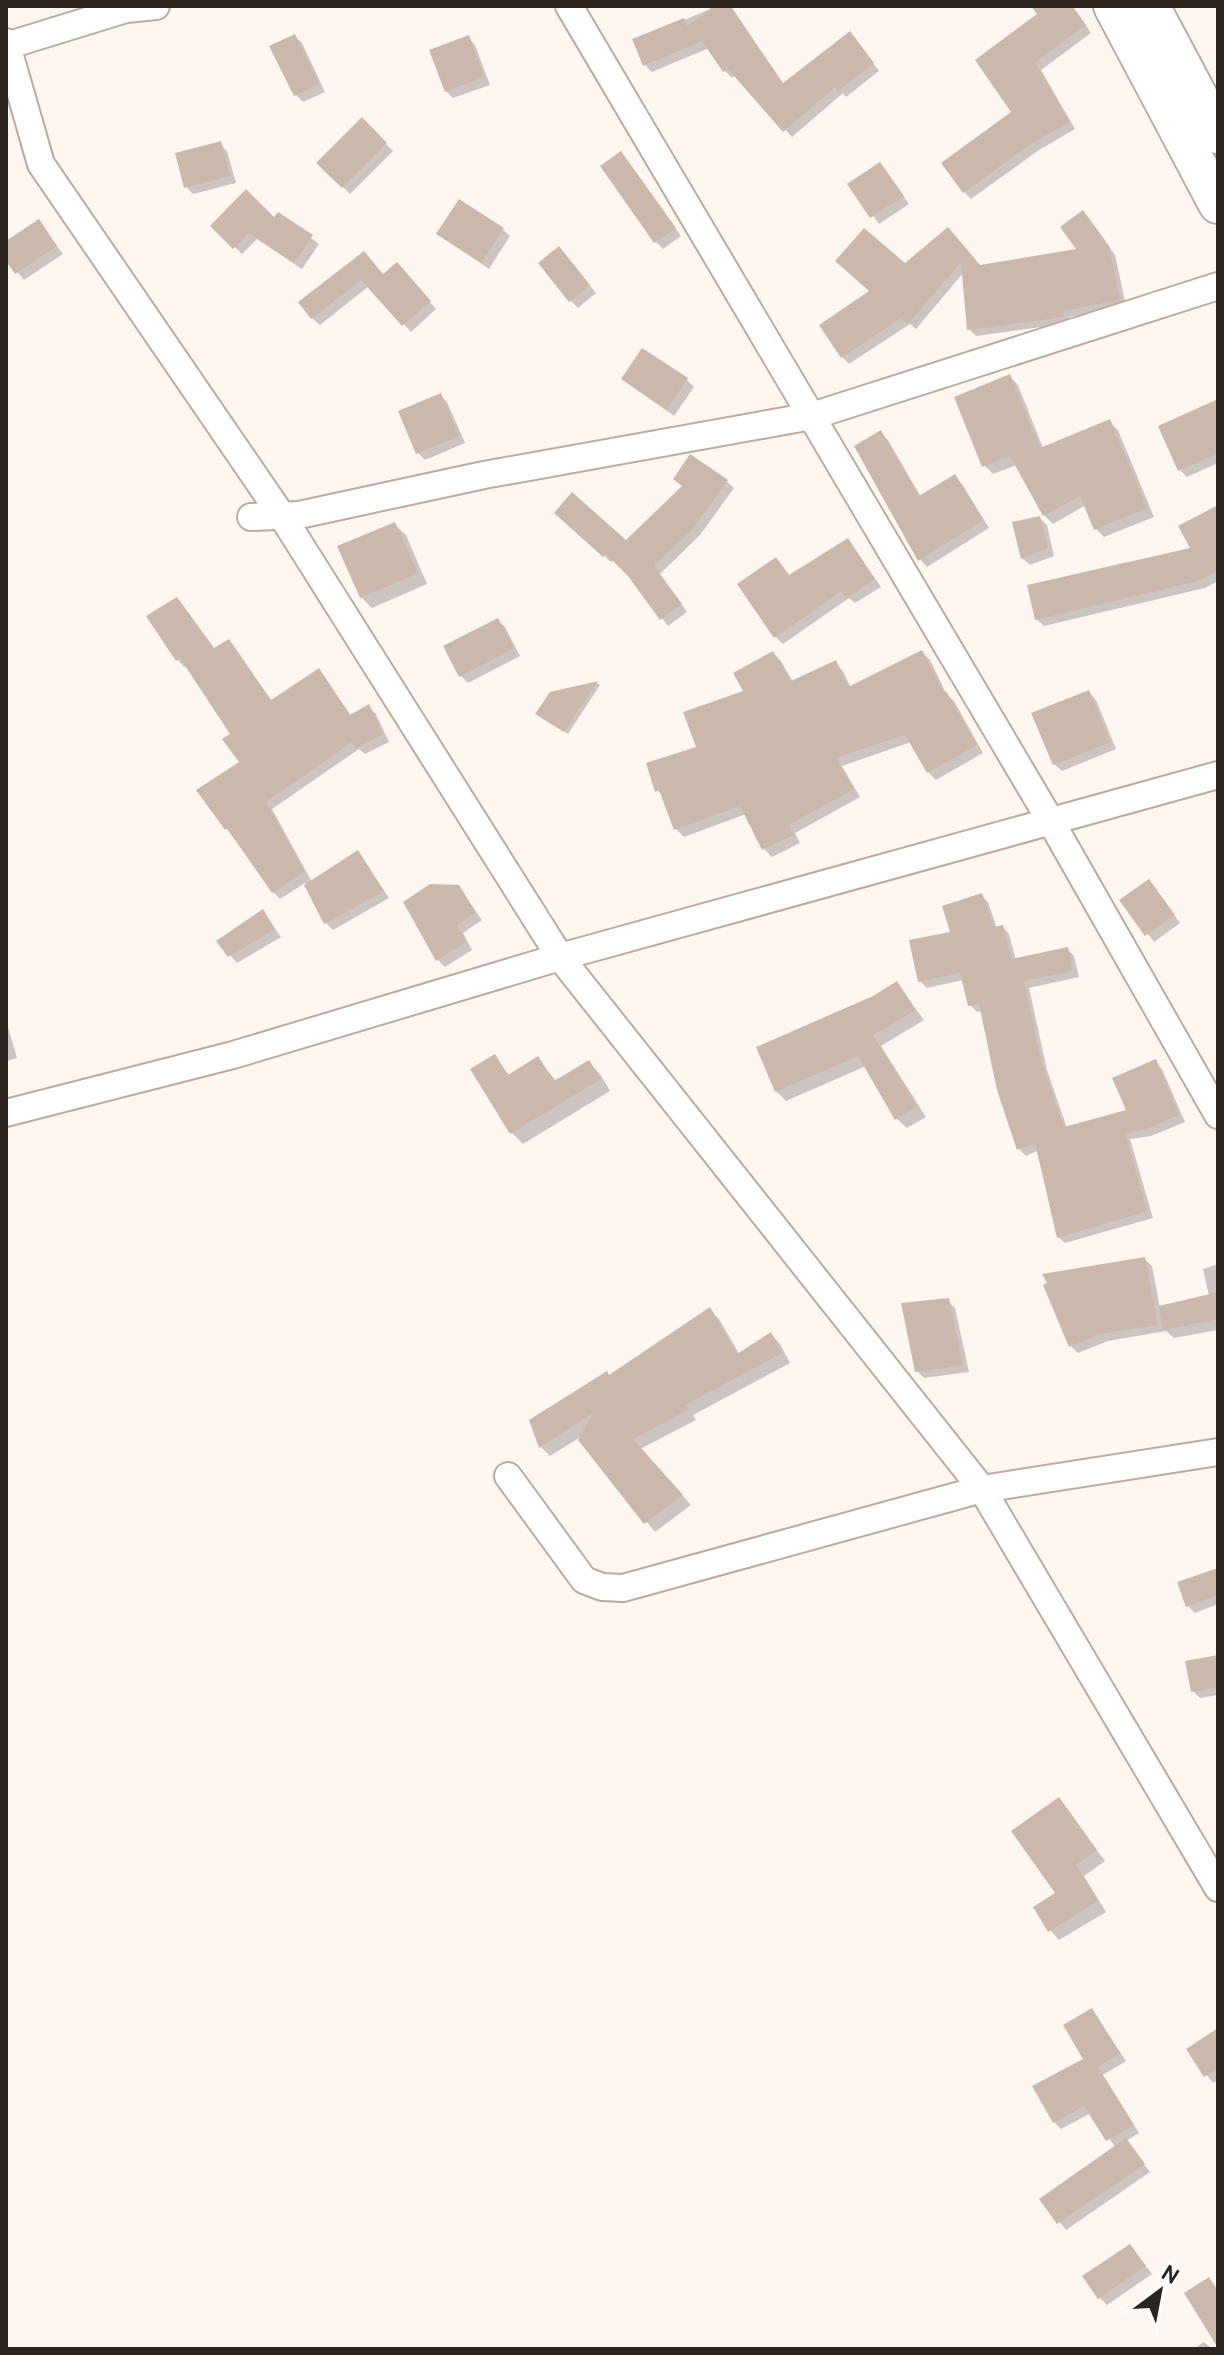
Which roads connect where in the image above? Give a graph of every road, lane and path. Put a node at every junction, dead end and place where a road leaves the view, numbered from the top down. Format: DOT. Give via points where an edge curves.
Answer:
graph roads {
  1 [pos="156,6"];
  2 [pos="569,6"];
  3 [pos="1113,6"];
  4 [pos="1150,6"];
  5 [pos="7,44"];
  6 [pos="1218,134"];
  7 [pos="1218,204"];
  8 [pos="1218,286"];
  9 [pos="812,416"];
  10 [pos="282,516"];
  11 [pos="251,517"];
  12 [pos="1218,775"];
  13 [pos="1050,820"];
  14 [pos="560,957"];
  15 [pos="6,1113"];
  16 [pos="1218,1115"];
  17 [pos="1218,1452"];
  18 [pos="508,1476"];
  19 [pos="982,1489"];
  20 [pos="1218,1888"];
  1 -- 5 [label="street" via="126,9"];
  2 -- 9 [label="street"];
  3 -- 7 [label="main road"];
  4 -- 6 [label="main road"];
  5 -- 10 [label="street" via="41,164"];
  8 -- 9 [label="street"];
  9 -- 10 [label="street"];
  9 -- 13 [label="street"];
  10 -- 11 [label="street"];
  10 -- 14 [label="street"];
  12 -- 13 [label="street"];
  13 -- 14 [label="street"];
  13 -- 16 [label="street"];
  14 -- 15 [label="street" via="233,1055"];
  14 -- 19 [label="street"];
  17 -- 19 [label="street"];
  18 -- 19 [label="street" via="584,1580 623,1588"];
  19 -- 20 [label="street"];
}
